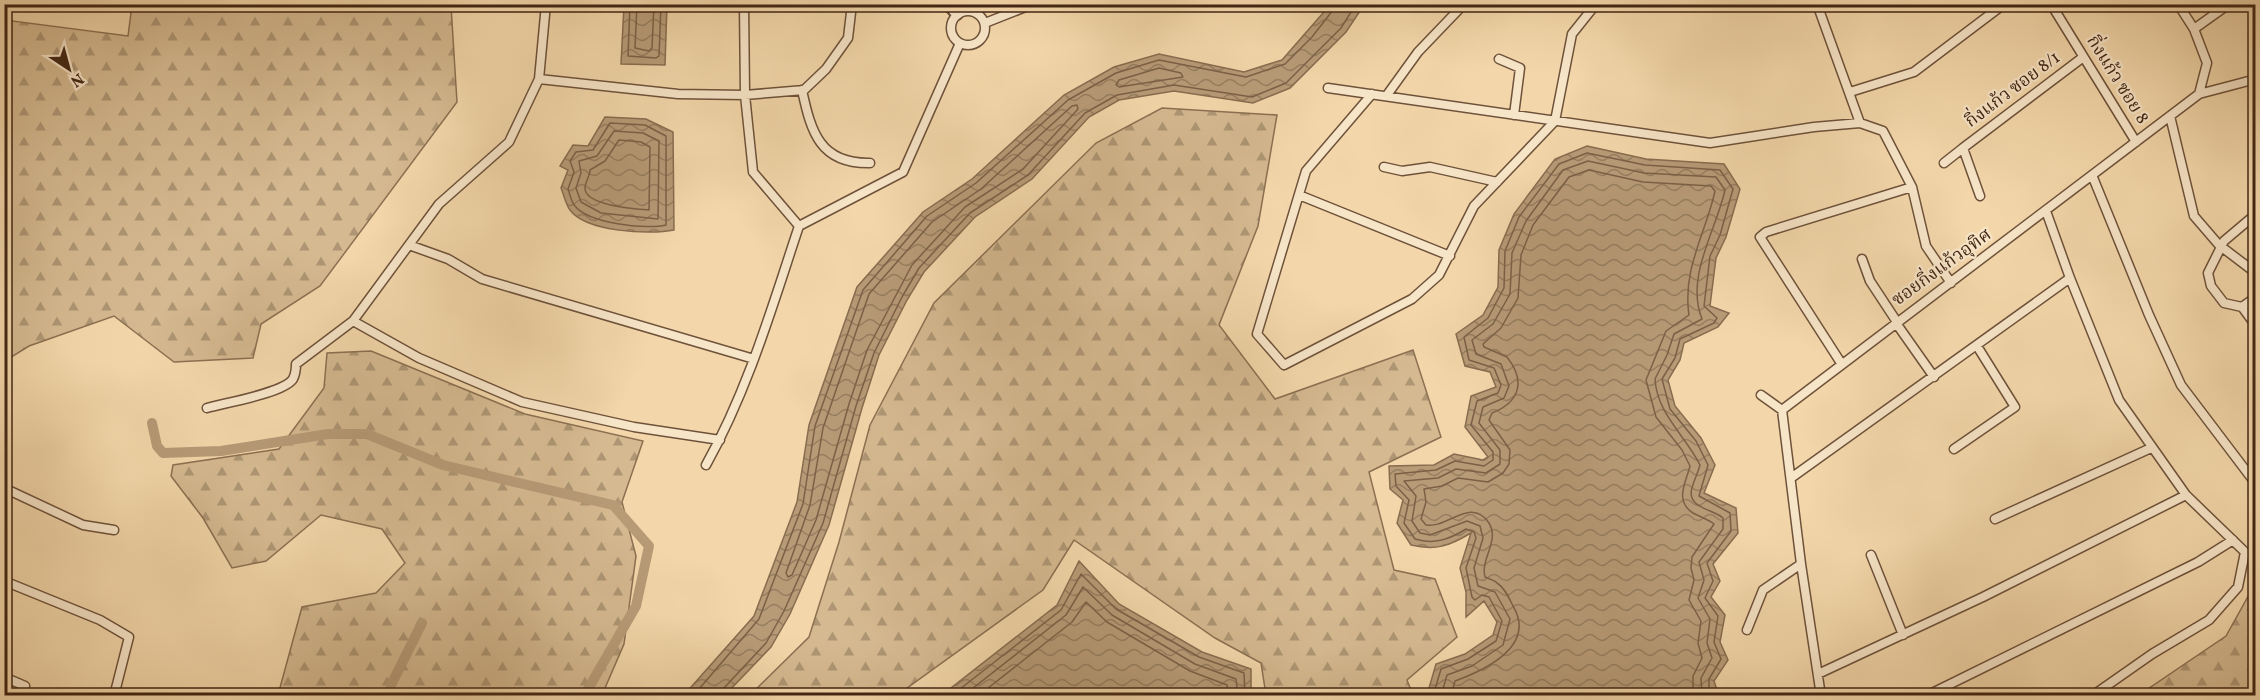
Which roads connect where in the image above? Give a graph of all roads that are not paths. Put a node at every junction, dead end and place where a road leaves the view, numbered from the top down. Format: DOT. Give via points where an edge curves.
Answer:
graph roads {
  1 [pos="546,4"];
  2 [pos="744,4"];
  3 [pos="852,4"];
  4 [pos="948,4"];
  5 [pos="1033,4"];
  6 [pos="1464,4"];
  7 [pos="1596,4"];
  8 [pos="1817,4"];
  9 [pos="2004,4"];
  10 [pos="2051,4"];
  11 [pos="2178,4"];
  12 [pos="2229,4"];
  13 [pos="957,14"];
  14 [pos="985,23"];
  15 [pos="2194,29"];
  16 [pos="960,43"];
  17 [pos="2082,58"];
  18 [pos="1499,59"];
  19 [pos="539,79"];
  20 [pos="2256,79"];
  21 [pos="1328,88"];
  22 [pos="802,90"];
  23 [pos="1850,92"];
  24 [pos="1371,94"];
  25 [pos="2199,94"];
  26 [pos="1387,95"];
  27 [pos="745,96"];
  28 [pos="1514,115"];
  29 [pos="2170,116"];
  30 [pos="1555,121"];
  31 [pos="1860,123"];
  32 [pos="2136,142"];
  33 [pos="1963,148"];
  34 [pos="870,163"];
  35 [pos="1944,163"];
  36 [pos="1384,167"];
  37 [pos="2092,175"];
  38 [pos="1497,182"];
  39 [pos="1912,187"];
  40 [pos="1299,195"];
  41 [pos="1980,196"];
  42 [pos="2046,211"];
  43 [pos="2256,214"];
  44 [pos="799,226"];
  45 [pos="409,245"];
  46 [pos="2221,246"];
  47 [pos="1450,256"];
  48 [pos="1862,259"];
  49 [pos="2256,273"];
  50 [pos="2070,278"];
  51 [pos="1951,283"];
  52 [pos="2256,297"];
  53 [pos="2242,307"];
  54 [pos="353,321"];
  55 [pos="1896,322"];
  56 [pos="2256,326"];
  57 [pos="1977,346"];
  58 [pos="754,359"];
  59 [pos="1841,363"];
  60 [pos="1934,377"];
  61 [pos="1761,395"];
  62 [pos="207,408"];
  63 [pos="1782,410"];
  64 [pos="720,440"];
  65 [pos="2151,448"];
  66 [pos="1953,449"];
  67 [pos="706,465"];
  68 [pos="1791,478"];
  69 [pos="2256,484"];
  70 [pos="4,488"];
  71 [pos="2186,495"];
  72 [pos="1995,519"];
  73 [pos="114,530"];
  74 [pos="2233,540"];
  75 [pos="1870,555"];
  76 [pos="1801,564"];
  77 [pos="4,581"];
  78 [pos="1748,630"];
  79 [pos="1903,635"];
  80 [pos="1818,674"];
  81 [pos="4,677"];
  82 [pos="25,686"];
  83 [pos="114,696"];
  84 [pos="1821,696"];
  85 [pos="1926,696"];
  86 [pos="2092,696"];
  1 -- 19 [label="street"];
  2 -- 27 [label="street"];
  3 -- 22 [label="street" via="848,38 826,69"];
  4 -- 13 [label="street"];
  5 -- 14 [label="street"];
  6 -- 26 [label="street" via="1418,52"];
  7 -- 30 [label="street" via="1572,34"];
  8 -- 23 [label="street"];
  9 -- 23 [label="street" via="1914,72"];
  10 -- 17 [label="street, กิ่งแก้ว ซอย 8"];
  11 -- 15 [label="street"];
  12 -- 15 [label="street"];
  13 -- 14 [label="street" via="974,11"];
  13 -- 16 [label="street" via="950,30"];
  14 -- 16 [label="street" via="984,35 976,43"];
  15 -- 25 [label="street" via="2207,63"];
  16 -- 44 [label="street" via="903,172"];
  17 -- 32 [label="street, กิ่งแก้ว ซอย 8"];
  17 -- 33 [label="street, กิ่งแก้ว ซอย 8/1"];
  18 -- 28 [label="street" via="1520,68"];
  19 -- 27 [label="street" via="678,94"];
  19 -- 45 [label="street" via="508,142 439,204"];
  20 -- 25 [label="street, ซอยกิ่งแก้วอุทิศ"];
  21 -- 24 [label="street"];
  22 -- 27 [label="street"];
  22 -- 34 [label="street" via="809,124 820,145 848,163"];
  23 -- 31 [label="street"];
  24 -- 26 [label="street"];
  24 -- 40 [label="street" via="1306,171"];
  25 -- 29 [label="street, ซอยกิ่งแก้วอุทิศ"];
  26 -- 28 [label="street"];
  27 -- 44 [label="street" via="753,172"];
  28 -- 30 [label="street"];
  29 -- 32 [label="street, ซอยกิ่งแก้วอุทิศ"];
  29 -- 46 [label="street" via="2194,216"];
  30 -- 31 [label="street" via="1710,143"];
  30 -- 38 [label="street"];
  31 -- 39 [label="street" via="1883,130"];
  32 -- 37 [label="street, ซอยกิ่งแก้วอุทิศ"];
  33 -- 35 [label="street, กิ่งแก้ว ซอย 8/1"];
  33 -- 41 [label="street"];
  36 -- 38 [label="street" via="1402,171 1430,167"];
  37 -- 42 [label="street, ซอยกิ่งแก้วอุทิศ"];
  37 -- 69 [label="street" via="2181,385"];
  38 -- 47 [label="street" via="1474,206"];
  39 -- 51 [label="street" via="1926,246"];
  39 -- 59 [label="street" via="1760,237"];
  40 -- 47 [label="street"];
  40 -- 47 [label="street" via="1257,334 1284,365 1412,299 1439,275"];
  42 -- 50 [label="street"];
  42 -- 51 [label="street, ซอยกิ่งแก้วอุทิศ"];
  43 -- 46 [label="street"];
  44 -- 58 [label="street"];
  45 -- 54 [label="street"];
  45 -- 58 [label="street" via="448,259 482,279"];
  46 -- 49 [label="street"];
  46 -- 53 [label="street" via="2208,273 2211,286 2224,303"];
  48 -- 55 [label="street" via="1870,281"];
  50 -- 57 [label="street"];
  50 -- 65 [label="street" via="2119,400"];
  51 -- 55 [label="street, ซอยกิ่งแก้วอุทิศ"];
  52 -- 53 [label="street"];
  53 -- 56 [label="street"];
  54 -- 62 [label="street" via="296,364 294,378 286,385"];
  54 -- 64 [label="street" via="419,358 522,402 634,427"];
  55 -- 59 [label="street, ซอยกิ่งแก้วอุทิศ"];
  55 -- 60 [label="street"];
  57 -- 60 [label="street"];
  57 -- 66 [label="street" via="2015,408"];
  58 -- 64 [label="street"];
  59 -- 63 [label="street, ซอยกิ่งแก้วอุทิศ"];
  60 -- 68 [label="street"];
  61 -- 63 [label="street"];
  63 -- 68 [label="street"];
  64 -- 67 [label="street"];
  65 -- 71 [label="street"];
  65 -- 72 [label="street"];
  68 -- 76 [label="street"];
  70 -- 73 [label="street" via="83,525"];
  71 -- 74 [label="street"];
  71 -- 79 [label="street"];
  74 -- 85 [label="street" via="2198,562"];
  74 -- 86 [label="street" via="2245,552 2238,587 2209,620"];
  75 -- 79 [label="street"];
  76 -- 78 [label="street" via="1763,590"];
  76 -- 80 [label="street"];
  77 -- 83 [label="street" via="100,620 129,637"];
  79 -- 80 [label="street"];
  80 -- 84 [label="street"];
  81 -- 82 [label="street"];
}
